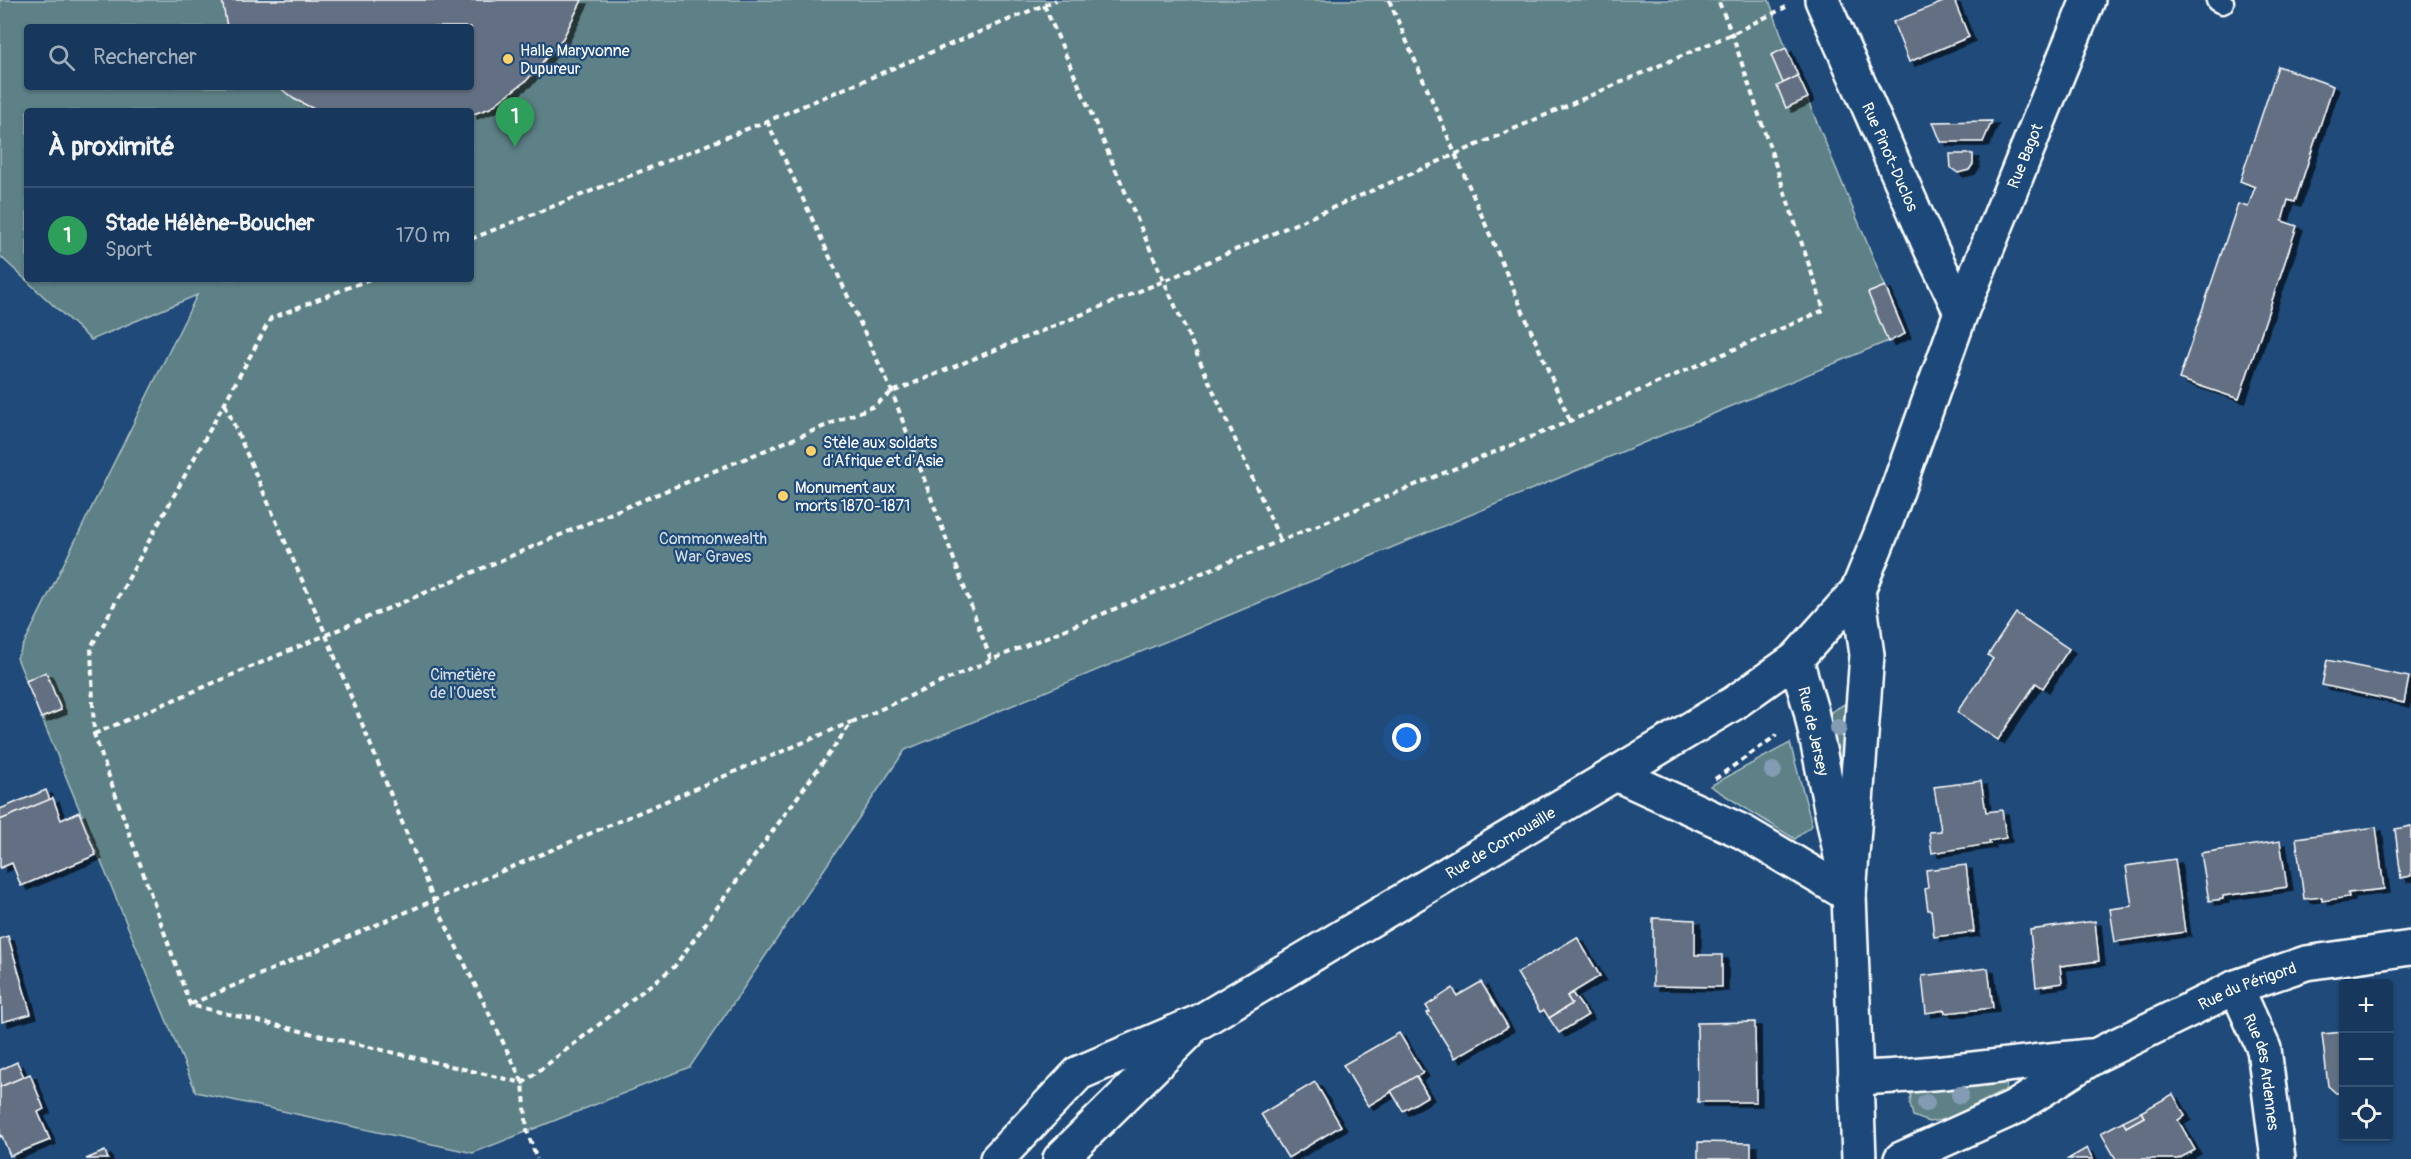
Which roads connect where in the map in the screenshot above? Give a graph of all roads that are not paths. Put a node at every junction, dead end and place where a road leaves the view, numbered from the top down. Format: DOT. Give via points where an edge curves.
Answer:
graph roads {
  1 [pos="2088,0"];
  2 [pos="1808,2"];
  3 [pos="1961,312"];
  4 [pos="1858,590"];
  5 [pos="1796,659"];
  6 [pos="1616,774"];
  7 [pos="1849,896"];
  8 [pos="2411,948"];
  9 [pos="2236,987"];
  10 [pos="1201,1021"];
  11 [pos="2095,1056"];
  12 [pos="1855,1078"];
  13 [pos="997,1159"];
  14 [pos="1060,1159"];
  15 [pos="1859,1159"];
  16 [pos="1900,1159"];
  17 [pos="2278,1159"];
  1 -- 3 [label="street, Rue Bagot"];
  2 -- 3 [label="street, Rue Pinot-Duclos"];
  3 -- 4 [label="street"];
  4 -- 5 [label="street"];
  4 -- 7 [label="street, Rue de Jersey" via="1867,655"];
  5 -- 6 [label="street, Rue de Cornouaille" via="1734,703"];
  5 -- 7 [label="street, Rue de Jersey" via="1812,711"];
  6 -- 7 [label="street" via="1743,832"];
  6 -- 10 [label="street, Rue de Cornouaille"];
  7 -- 12 [label="street, Rue de Jersey"];
  8 -- 9 [label="street, Rue du Périgord" via="2306,963"];
  9 -- 11 [label="street, Rue du Périgord"];
  9 -- 17 [label="street, Rue des Ardennes" via="2264,1049"];
  10 -- 13 [label="street, Rue de Cornouaille" via="1079,1073"];
  10 -- 14 [label="street, Rue de Cornouaille"];
  11 -- 12 [label="street, Rue du Périgord" via="1902,1077"];
  11 -- 16 [label="street, Rue du Périgord" via="2014,1108"];
  12 -- 15 [label="street, Rue de Jersey"];
}
